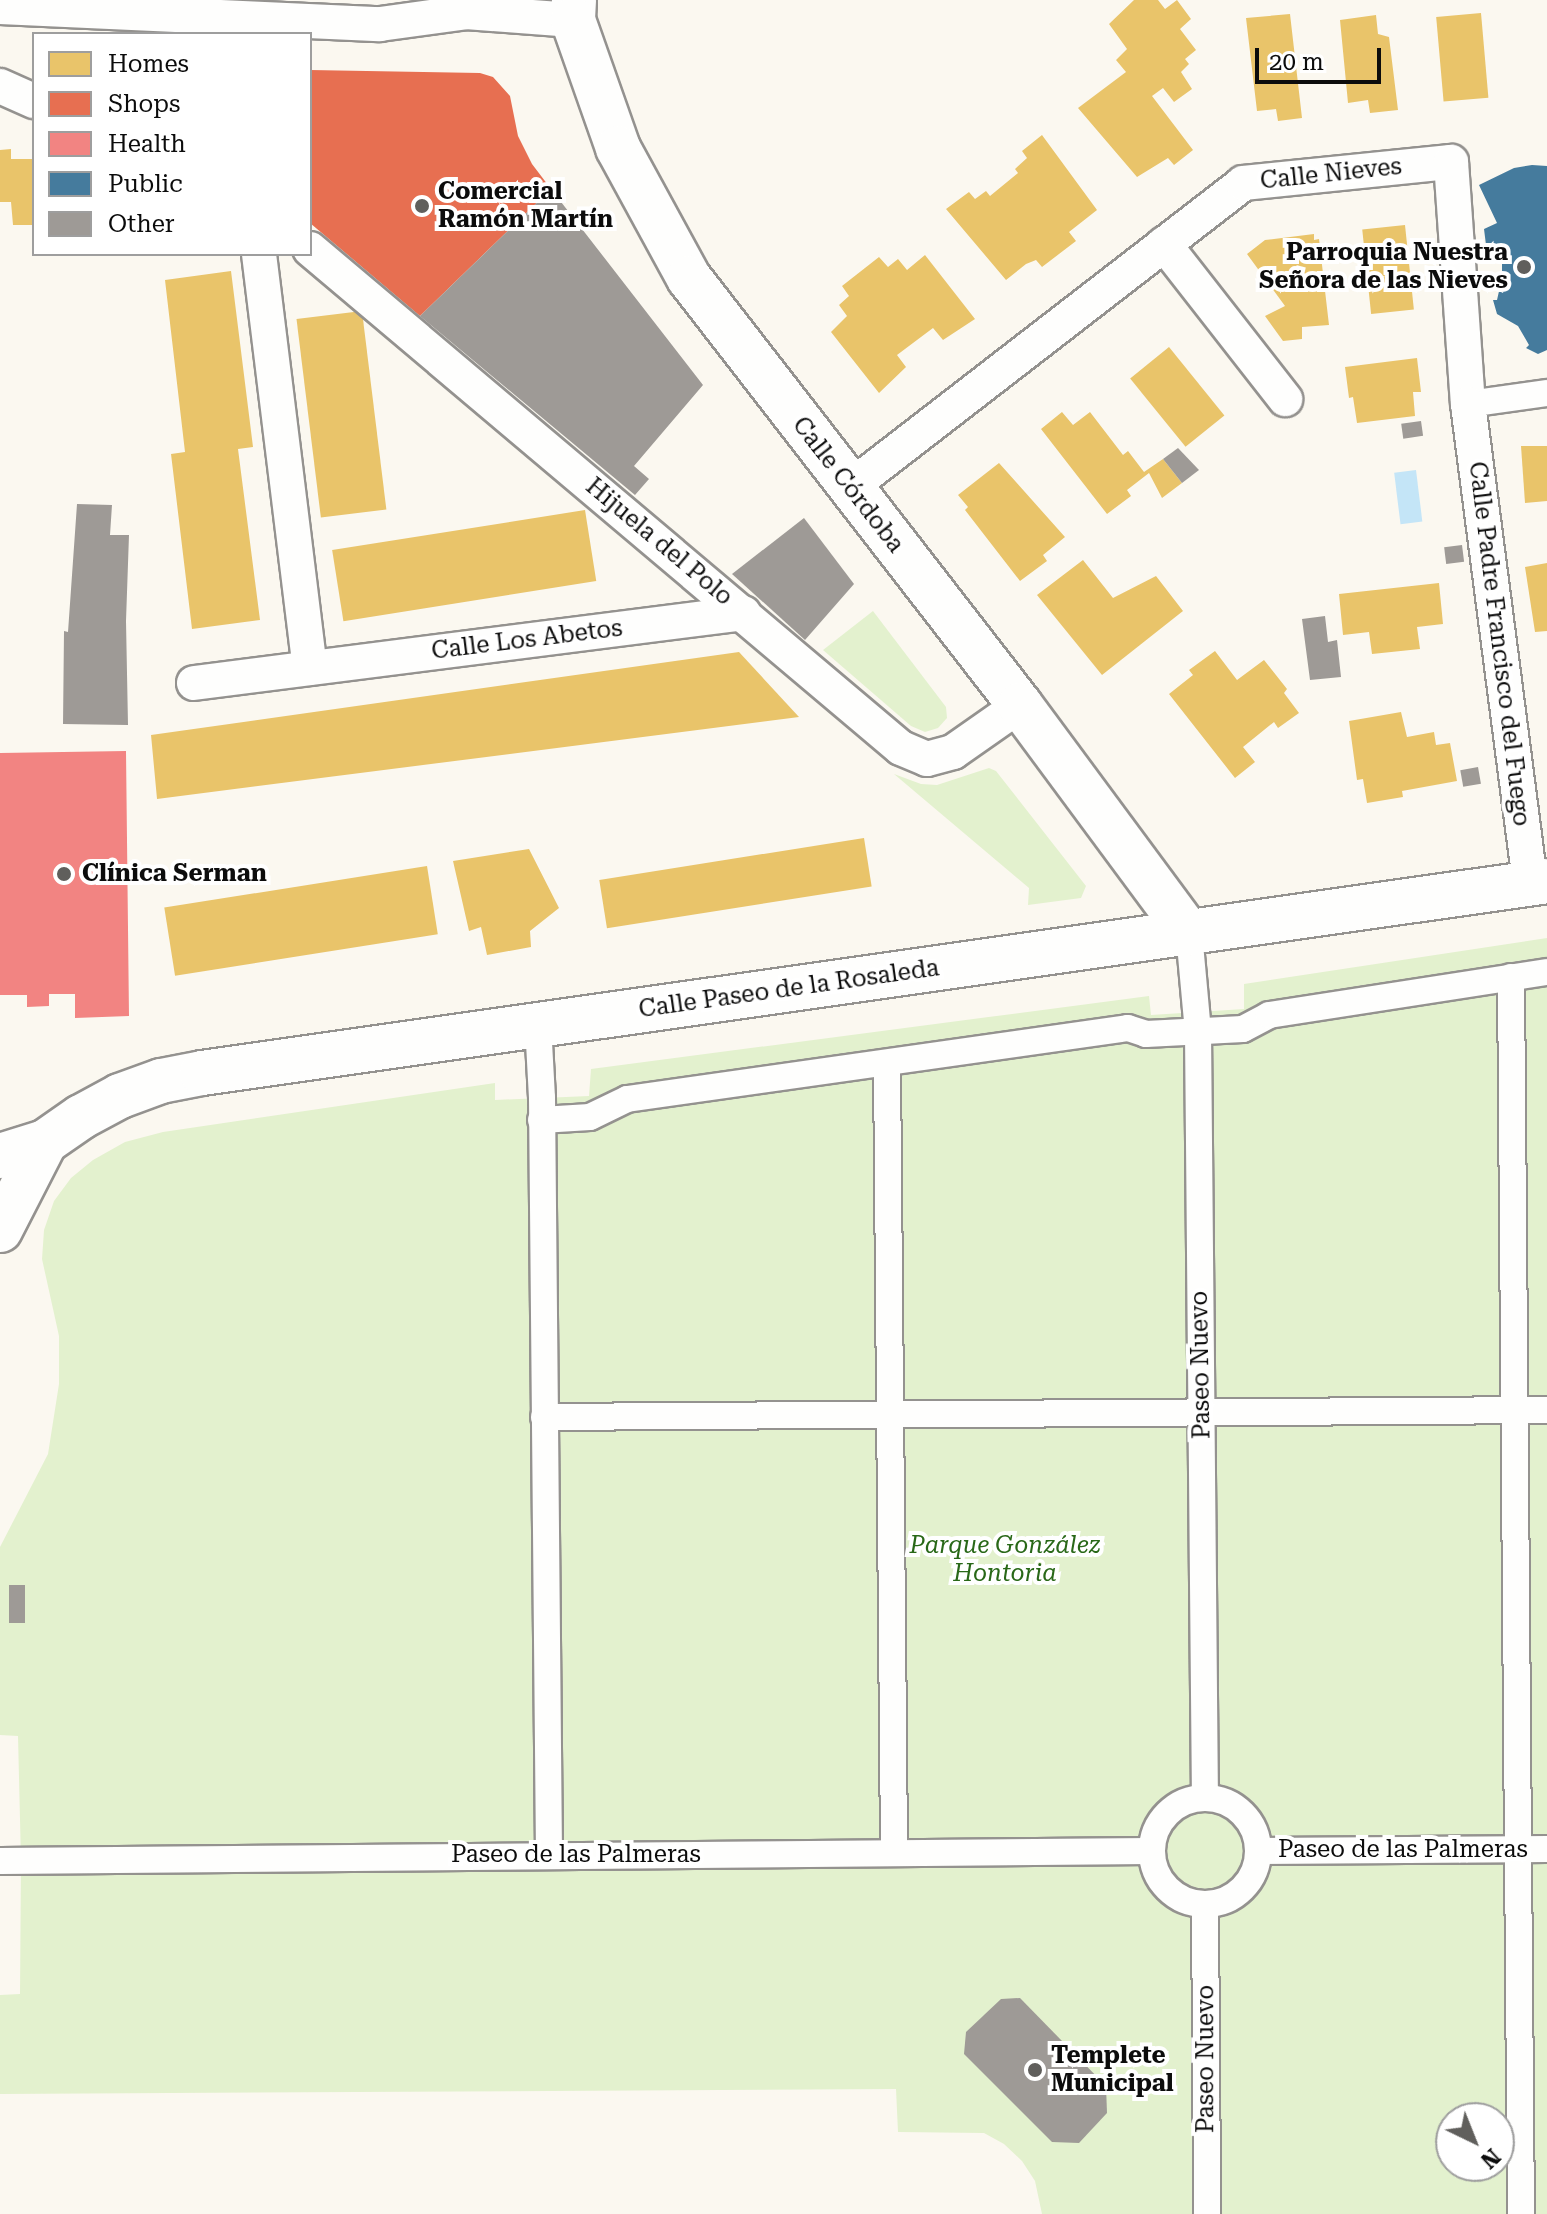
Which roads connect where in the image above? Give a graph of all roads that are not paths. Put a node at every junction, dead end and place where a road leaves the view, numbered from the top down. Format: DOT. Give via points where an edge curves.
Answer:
graph roads {
  1 [pos="433,0"];
  2 [pos="0,7"];
  3 [pos="574,10"];
  4 [pos="466,12"];
  5 [pos="0,86"];
  6 [pos="32,100"];
  7 [pos="1164,244"];
  8 [pos="312,251"];
  9 [pos="259,256"];
  10 [pos="1547,393"];
  11 [pos="1285,399"];
  12 [pos="1468,404"];
  13 [pos="849,488"];
  14 [pos="744,613"];
  15 [pos="310,668"];
  16 [pos="194,683"];
  17 [pos="1020,705"];
  18 [pos="1538,882"];
  19 [pos="1189,933"];
  20 [pos="1547,972"];
  21 [pos="1511,977"];
  22 [pos="538,1024"];
  23 [pos="1198,1032"];
  24 [pos="887,1063"];
  25 [pos="541,1120"];
  26 [pos="45,1142"];
  27 [pos="0,1156"];
  28 [pos="0,1230"];
  29 [pos="1516,1410"];
  30 [pos="1547,1410"];
  31 [pos="1201,1415"];
  32 [pos="889,1416"];
  33 [pos="544,1417"];
  34 [pos="1205,1798"];
  35 [pos="1547,1849"];
  36 [pos="1517,1850"];
  37 [pos="1151,1851"];
  38 [pos="1258,1851"];
  39 [pos="894,1853"];
  40 [pos="549,1855"];
  41 [pos="0,1861"];
  42 [pos="1205,1905"];
  43 [pos="1207,2214"];
  44 [pos="1521,2214"];
  1 -- 4 [label="street"];
  2 -- 4 [label="street" via="380,24"];
  3 -- 4 [label="street"];
  3 -- 13 [label="street, Calle Córdoba" via="618,148 689,278"];
  5 -- 6 [label="street"];
  7 -- 11 [label="street"];
  7 -- 12 [label="street, Calle Nieves" via="1243,183 1451,162"];
  7 -- 13 [label="street, Calle Nieves"];
  8 -- 14 [label="street, Hijuela del Polo"];
  9 -- 15 [label="street"];
  10 -- 12 [label="street"];
  12 -- 18 [label="street, Calle Padre Francisco del Fuego"];
  13 -- 17 [label="street, Calle Córdoba"];
  14 -- 15 [label="street, Calle Los Abetos"];
  14 -- 17 [label="street, Hijuela del Polo" via="901,748 927,759 953,752"];
  15 -- 16 [label="street, Calle Los Abetos"];
  17 -- 19 [label="street, Calle Córdoba"];
  18 -- 19 [label="street, Calle Paseo de la Rosaleda"];
  19 -- 22 [label="street, Calle Paseo de la Rosaleda"];
  19 -- 23 [label="street, Paseo Nuevo"];
  20 -- 21 [label="street"];
  21 -- 23 [label="street" via="1269,1015 1243,1029"];
  21 -- 29 [label="street"];
  22 -- 25 [label="street"];
  22 -- 26 [label="street, Calle Paseo de la Rosaleda" via="161,1081 120,1096"];
  23 -- 24 [label="street" via="1146,1034 1128,1028"];
  23 -- 31 [label="street, Paseo Nuevo"];
  24 -- 25 [label="street" via="627,1099 590,1117"];
  24 -- 32 [label="street"];
  25 -- 33 [label="street"];
  26 -- 27 [label="street, Calle Paseo de la Rosaleda"];
  26 -- 28 [label="street, Calle Paseo de la Rosaleda"];
  29 -- 30 [label="street"];
  29 -- 31 [label="street"];
  29 -- 36 [label="street"];
  31 -- 32 [label="street"];
  31 -- 34 [label="street, Paseo Nuevo"];
  32 -- 33 [label="street"];
  32 -- 39 [label="street"];
  33 -- 40 [label="street"];
  34 -- 37 [label="street" via="1173,1808 1154,1835"];
  34 -- 38 [label="street" via="1236,1808 1255,1834"];
  35 -- 36 [label="street, Paseo de las Palmeras"];
  36 -- 38 [label="street, Paseo de las Palmeras"];
  36 -- 44 [label="street"];
  37 -- 39 [label="street, Paseo de las Palmeras"];
  37 -- 42 [label="street" via="1154,1868 1174,1895"];
  38 -- 42 [label="street" via="1242,1888"];
  39 -- 40 [label="street, Paseo de las Palmeras"];
  40 -- 41 [label="street, Paseo de las Palmeras"];
  42 -- 43 [label="street, Paseo Nuevo"];
}
